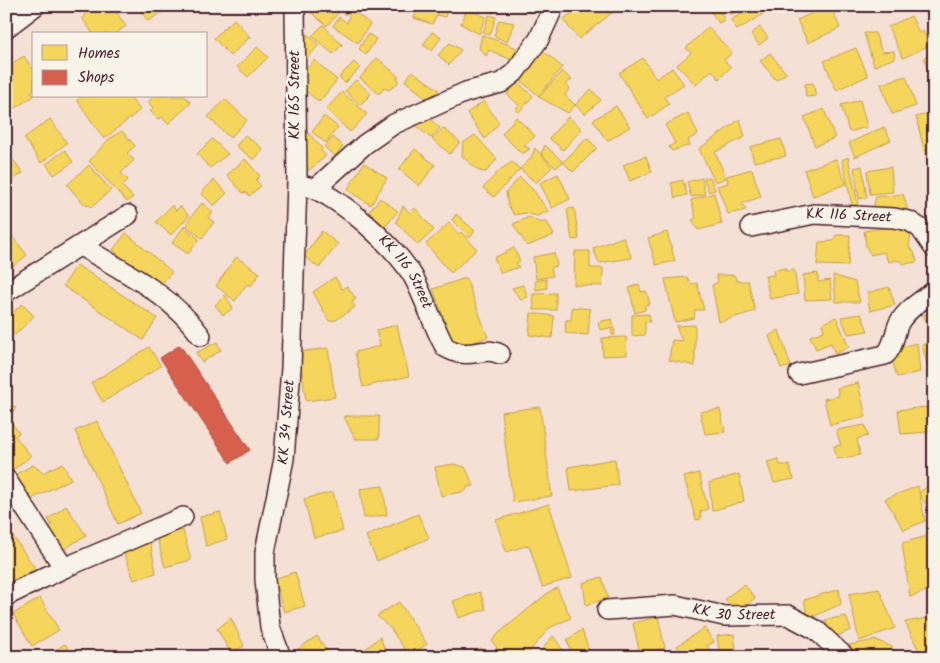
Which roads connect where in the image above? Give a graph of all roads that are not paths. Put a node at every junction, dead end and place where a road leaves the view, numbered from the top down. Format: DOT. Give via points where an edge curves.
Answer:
graph roads {
  1 [pos="35,6"];
  2 [pos="295,6"];
  3 [pos="554,6"];
  4 [pos="6,28"];
  5 [pos="297,184"];
  6 [pos="316,188"];
  7 [pos="128,215"];
  8 [pos="751,227"];
  9 [pos="81,246"];
  10 [pos="934,248"];
  11 [pos="934,291"];
  12 [pos="6,292"];
  13 [pos="201,336"];
  14 [pos="500,354"];
  15 [pos="799,374"];
  16 [pos="6,479"];
  17 [pos="183,517"];
  18 [pos="64,568"];
  19 [pos="6,596"];
  20 [pos="607,610"];
  21 [pos="281,657"];
  22 [pos="845,657"];
  1 -- 4 [label="street"];
  2 -- 5 [label="street, KK 165 Street"];
  3 -- 6 [label="street" via="540,40 514,73 501,83 466,92 394,124 365,144"];
  5 -- 6 [label="street, KK 116 Street"];
  5 -- 21 [label="street, KK 34 Street" via="288,421 284,459 265,552 270,627"];
  6 -- 14 [label="street, KK 116 Street" via="374,232 398,256 414,278 446,347 456,353 474,354 488,350"];
  7 -- 9 [label="street"];
  8 -- 10 [label="street, KK 116 Street" via="814,214 894,218 909,221 920,228"];
  9 -- 12 [label="street"];
  9 -- 13 [label="street" via="182,312"];
  11 -- 15 [label="street" via="900,322 885,355"];
  16 -- 18 [label="street"];
  17 -- 18 [label="street"];
  18 -- 19 [label="street"];
  20 -- 22 [label="street, KK 30 Street" via="674,606 724,616 788,615 816,630"];
}
